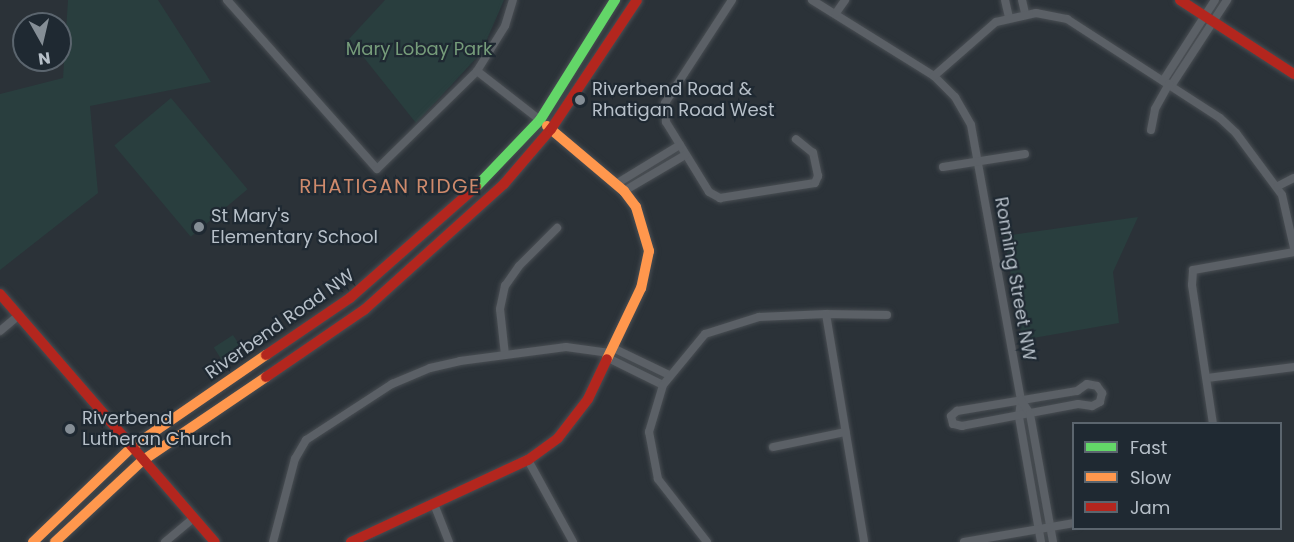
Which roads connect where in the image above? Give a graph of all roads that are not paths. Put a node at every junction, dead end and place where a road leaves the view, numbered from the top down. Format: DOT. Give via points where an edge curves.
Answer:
graph roads {
  1 [pos="227,0"];
  2 [pos="513,0"];
  3 [pos="615,0"];
  4 [pos="637,0"];
  5 [pos="732,0"];
  6 [pos="812,0"];
  7 [pos="845,0"];
  8 [pos="1005,0"];
  9 [pos="1022,0"];
  10 [pos="1180,0"];
  11 [pos="1215,0"];
  12 [pos="1227,0"];
  13 [pos="1025,13"];
  14 [pos="836,14"];
  15 [pos="1009,17"];
  16 [pos="1208,19"];
  17 [pos="477,71"];
  18 [pos="1294,74"];
  19 [pos="934,76"];
  20 [pos="1168,84"];
  21 [pos="540,120"];
  22 [pos="551,129"];
  23 [pos="1151,130"];
  24 [pos="796,139"];
  25 [pos="680,145"];
  26 [pos="1025,154"];
  27 [pos="685,155"];
  28 [pos="980,162"];
  29 [pos="943,167"];
  30 [pos="1294,178"];
  31 [pos="1278,186"];
  32 [pos="620,188"];
  33 [pos="557,228"];
  34 [pos="1294,250"];
  35 [pos="0,294"];
  36 [pos="826,314"];
  37 [pos="887,315"];
  38 [pos="18,316"];
  39 [pos="0,331"];
  40 [pos="610,353"];
  41 [pos="505,355"];
  42 [pos="1294,367"];
  43 [pos="669,375"];
  44 [pos="1207,378"];
  45 [pos="663,385"];
  46 [pos="1020,400"];
  47 [pos="1030,414"];
  48 [pos="1019,417"];
  49 [pos="1213,422"];
  50 [pos="845,432"];
  51 [pos="132,447"];
  52 [pos="773,447"];
  53 [pos="528,460"];
  54 [pos="142,461"];
  55 [pos="434,504"];
  56 [pos="192,519"];
  57 [pos="1072,524"];
  58 [pos="1050,528"];
  59 [pos="1039,530"];
  60 [pos="33,542"];
  61 [pos="55,542"];
  62 [pos="165,542"];
  63 [pos="215,542"];
  64 [pos="273,542"];
  65 [pos="351,542"];
  66 [pos="449,542"];
  67 [pos="573,542"];
  68 [pos="707,542"];
  69 [pos="864,542"];
  70 [pos="964,542"];
  71 [pos="1041,542"];
  72 [pos="1053,542"];
  1 -- 17 [label="street" via="377,169"];
  2 -- 17 [label="street" via="505,26"];
  3 -- 21 [label="main road, Riverbend Road NW"];
  4 -- 22 [label="main road, Riverbend Road NW"];
  5 -- 25 [label="street" via="665,103 664,116"];
  6 -- 14 [label="street, Ronning Street NW"];
  7 -- 14 [label="street"];
  8 -- 15 [label="street"];
  9 -- 13 [label="street"];
  10 -- 16 [label="main road"];
  11 -- 16 [label="street"];
  12 -- 16 [label="street"];
  13 -- 15 [label="street"];
  13 -- 20 [label="street" via="1067,19"];
  14 -- 19 [label="street, Ronning Street NW"];
  15 -- 19 [label="street" via="981,32"];
  16 -- 18 [label="main road"];
  16 -- 20 [label="street"];
  17 -- 21 [label="street"];
  19 -- 28 [label="street, Ronning Street NW" via="967,116"];
  20 -- 23 [label="street" via="1155,109"];
  20 -- 31 [label="street" via="1229,126"];
  21 -- 22 [label="main road"];
  21 -- 51 [label="main road, Riverbend Road NW" via="490,175 350,298"];
  22 -- 32 [label="main road"];
  22 -- 54 [label="main road, Riverbend Road NW" via="504,184 364,310"];
  24 -- 27 [label="street" via="815,158 817,180 807,187 716,197"];
  25 -- 27 [label="street"];
  25 -- 32 [label="street"];
  26 -- 28 [label="street"];
  27 -- 32 [label="street"];
  28 -- 29 [label="street"];
  28 -- 46 [label="street, Ronning Street NW"];
  30 -- 31 [label="street"];
  31 -- 34 [label="street"];
  32 -- 40 [label="main road" via="642,218 649,260 641,288"];
  33 -- 41 [label="street" via="505,286 500,309"];
  34 -- 44 [label="street" via="1193,270"];
  35 -- 38 [label="main road"];
  36 -- 37 [label="street"];
  36 -- 43 [label="street" via="759,317 705,334"];
  36 -- 50 [label="street"];
  38 -- 39 [label="street"];
  38 -- 51 [label="main road"];
  40 -- 41 [label="street" via="566,347"];
  40 -- 43 [label="street"];
  40 -- 45 [label="street"];
  40 -- 53 [label="main road" via="570,424"];
  41 -- 64 [label="street" via="445,364 417,373 384,388 306,440 295,459"];
  42 -- 44 [label="street"];
  43 -- 45 [label="street"];
  44 -- 49 [label="street"];
  45 -- 68 [label="street" via="649,432 658,479"];
  46 -- 47 [label="street, Ronning Street NW"];
  46 -- 47 [label="street" via="1077,391 1087,384 1097,386 1102,393 1100,402 1092,406 1078,404"];
  46 -- 48 [label="street, Ronning Street NW"];
  46 -- 48 [label="street" via="957,411 951,416 953,424 962,426"];
  47 -- 48 [label="street"];
  47 -- 58 [label="street, Ronning Street NW"];
  48 -- 59 [label="street, Ronning Street NW"];
  50 -- 52 [label="street"];
  50 -- 69 [label="street"];
  51 -- 54 [label="main road"];
  51 -- 60 [label="main road, Riverbend Road NW"];
  53 -- 55 [label="main road"];
  53 -- 67 [label="street"];
  54 -- 56 [label="main road"];
  54 -- 61 [label="main road, Riverbend Road NW"];
  55 -- 65 [label="main road"];
  55 -- 66 [label="street"];
  56 -- 62 [label="street"];
  56 -- 63 [label="main road"];
  57 -- 58 [label="street"];
  58 -- 59 [label="street"];
  58 -- 72 [label="street, Ronning Street NW"];
  59 -- 70 [label="street"];
  59 -- 71 [label="street, Ronning Street NW"];
}
